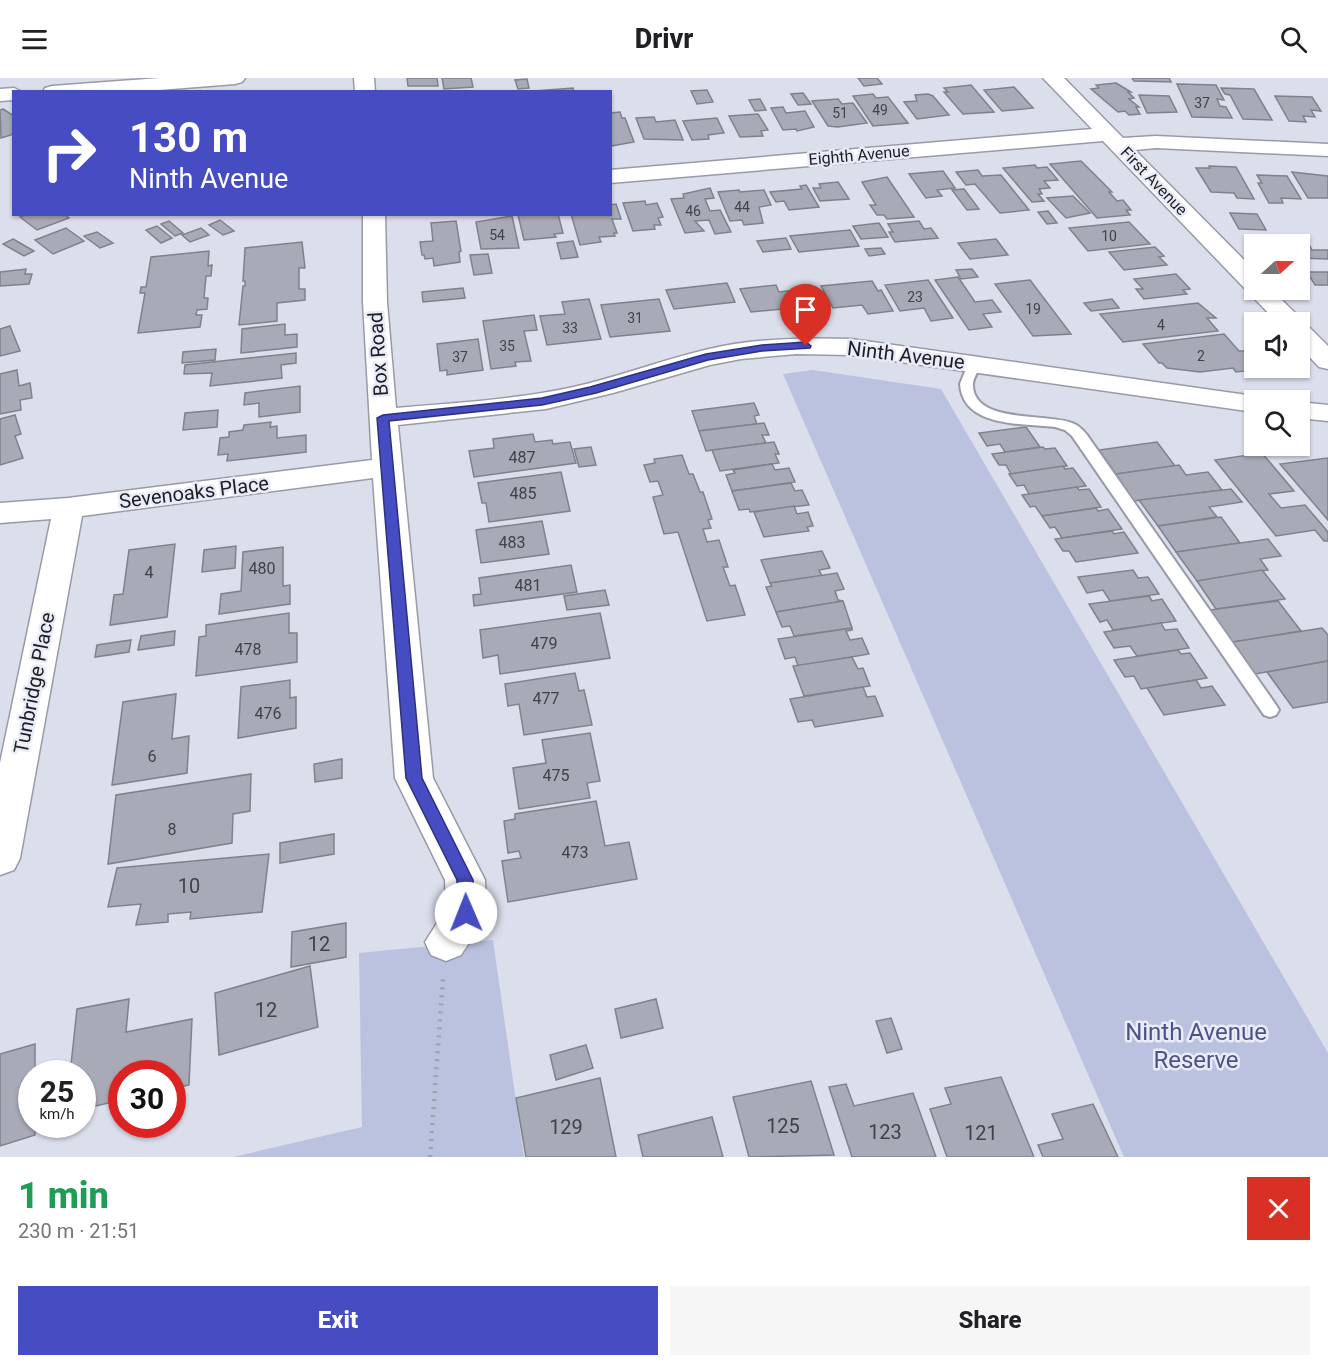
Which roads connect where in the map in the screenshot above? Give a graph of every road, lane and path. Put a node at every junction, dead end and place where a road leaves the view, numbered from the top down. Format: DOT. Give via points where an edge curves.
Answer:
graph roads {
  1 [pos="235,78"];
  2 [pos="1053,78"];
  3 [pos="78,90"];
  4 [pos="1113,139"];
  5 [pos="1328,150"];
  6 [pos="612,177"];
  7 [pos="374,216"];
  8 [pos="1244,274"];
  9 [pos="1269,300"];
  10 [pos="1281,312"];
  11 [pos="1310,342"];
  12 [pos="1328,361"];
  13 [pos="975,364"];
  14 [pos="1244,403"];
  15 [pos="1310,411"];
  16 [pos="1328,413"];
  17 [pos="383,418"];
  18 [pos="387,467"];
  19 [pos="68,508"];
  20 [pos="0,513"];
  21 [pos="1270,710"];
  22 [pos="0,858"];
  23 [pos="446,942"];
  24 [pos="430,1157"];
  1 -- 3 [label="street"];
  2 -- 4 [label="street, First Avenue"];
  4 -- 5 [label="street, Eighth Avenue"];
  4 -- 6 [label="street, Eighth Avenue"];
  4 -- 8 [label="street, First Avenue"];
  7 -- 17 [label="street, Box Road"];
  9 -- 10 [label="street"];
  11 -- 12 [label="street"];
  13 -- 14 [label="street, Ninth Avenue"];
  13 -- 17 [label="street, Ninth Avenue" via="851,347 762,348 706,357 542,401"];
  13 -- 21 [label="lane" via="966,385 979,409 1003,418 1070,426 1082,438"];
  15 -- 16 [label="street"];
  17 -- 18 [label="street, Box Road"];
  18 -- 19 [label="street, Sevenoaks Place"];
  18 -- 23 [label="street, Box Road" via="414,778 465,880 466,913"];
  19 -- 20 [label="street, Sevenoaks Place"];
  19 -- 22 [label="street, Tunbridge Place"];
  23 -- 24 [label="path"];
}
